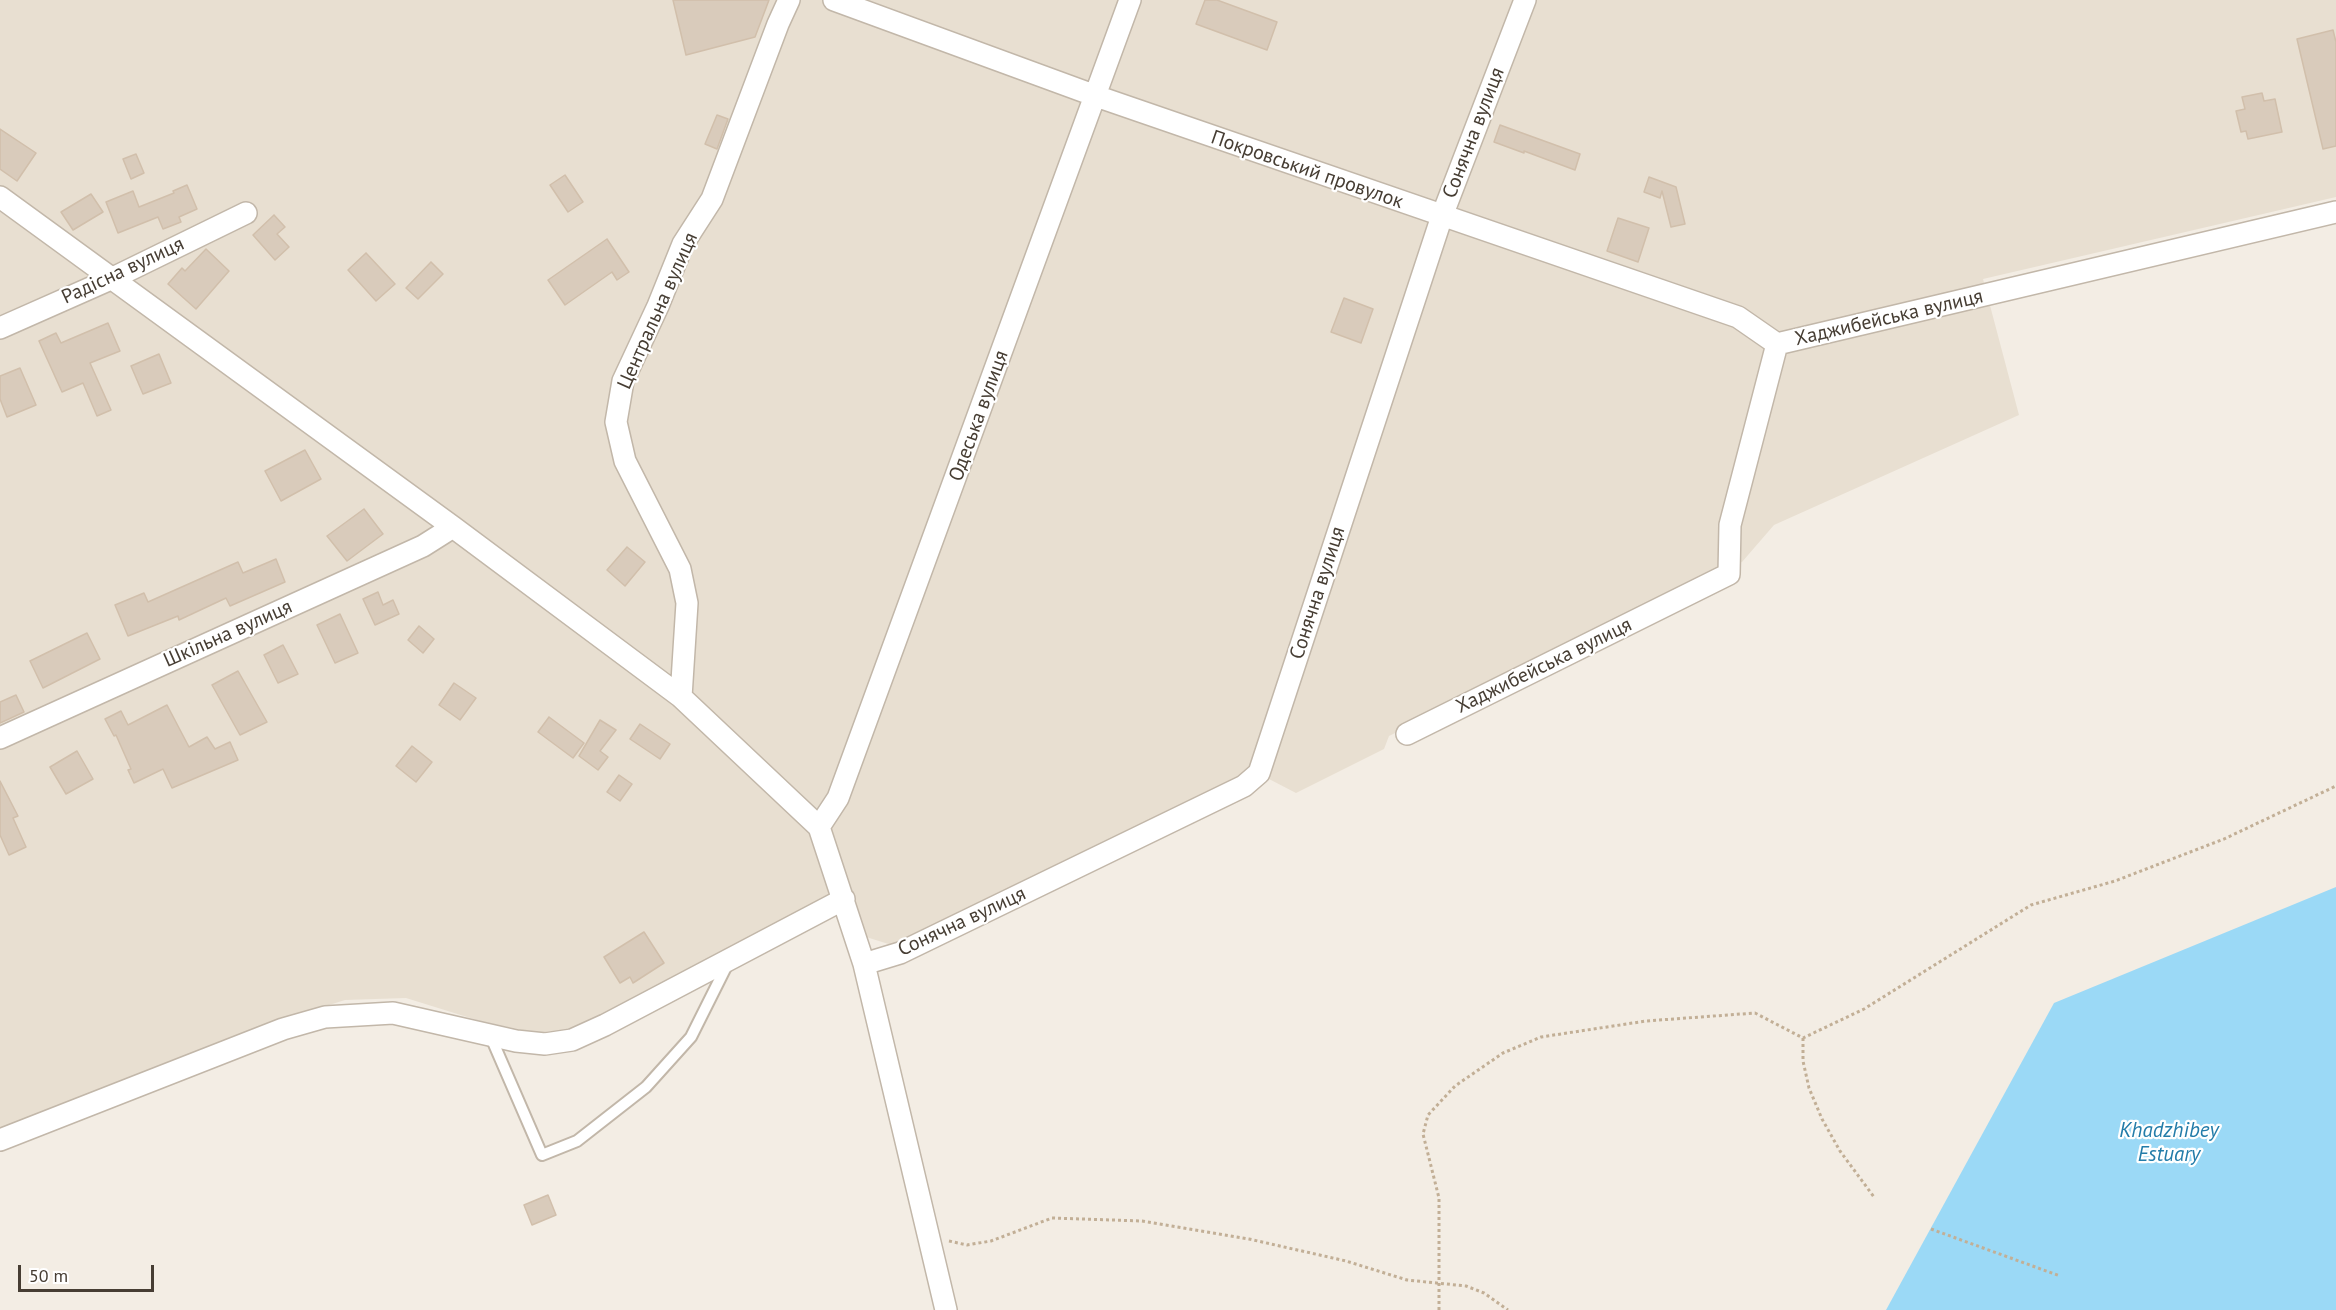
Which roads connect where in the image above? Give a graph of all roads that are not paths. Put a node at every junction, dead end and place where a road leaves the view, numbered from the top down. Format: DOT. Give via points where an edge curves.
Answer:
graph roads {
  1 [pos="789,0"];
  2 [pos="834,0"];
  3 [pos="1130,0"];
  4 [pos="1528,1"];
  5 [pos="1096,96"];
  6 [pos="0,197"];
  7 [pos="2336,212"];
  8 [pos="246,213"];
  9 [pos="1442,216"];
  10 [pos="113,278"];
  11 [pos="0,328"];
  12 [pos="1777,344"];
  13 [pos="453,527"];
  14 [pos="681,697"];
  15 [pos="1407,734"];
  16 [pos="0,738"];
  17 [pos="819,827"];
  18 [pos="844,899"];
  19 [pos="730,960"];
  20 [pos="864,964"];
  21 [pos="490,1035"];
  22 [pos="0,1140"];
  23 [pos="946,1310"];
  1 -- 14 [label="street, Центральна вулиця" via="712,199 683,244 623,381 616,422 625,461 680,569 687,603"];
  2 -- 5 [label="street, Покровський провулок"];
  3 -- 5 [label="street, Одеська вулиця"];
  4 -- 9 [label="street, Сонячна вулиця"];
  5 -- 9 [label="street, Покровський провулок"];
  5 -- 17 [label="street, Одеська вулиця" via="838,798"];
  6 -- 10 [label="street"];
  7 -- 12 [label="street, Хаджибейська вулиця"];
  8 -- 10 [label="street, Радісна вулиця"];
  9 -- 12 [label="street, Покровський провулок" via="1738,317"];
  9 -- 20 [label="street, Сонячна вулиця" via="1259,773 1244,786 900,953"];
  10 -- 11 [label="street, Радісна вулиця"];
  10 -- 13 [label="street"];
  12 -- 15 [label="street, Хаджибейська вулиця" via="1730,525 1729,574"];
  13 -- 14 [label="street"];
  13 -- 16 [label="street, Шкільна вулиця" via="423,546"];
  14 -- 17 [label="street"];
  17 -- 18 [label="street"];
  18 -- 19 [label="street"];
  18 -- 20 [label="street"];
  19 -- 21 [label="street" via="572,1040 544,1044"];
  19 -- 21 [label="lane" via="692,1037 646,1087 577,1141 542,1155"];
  20 -- 23 [label="street"];
  21 -- 22 [label="street" via="393,1013 325,1017 283,1029"];
}
